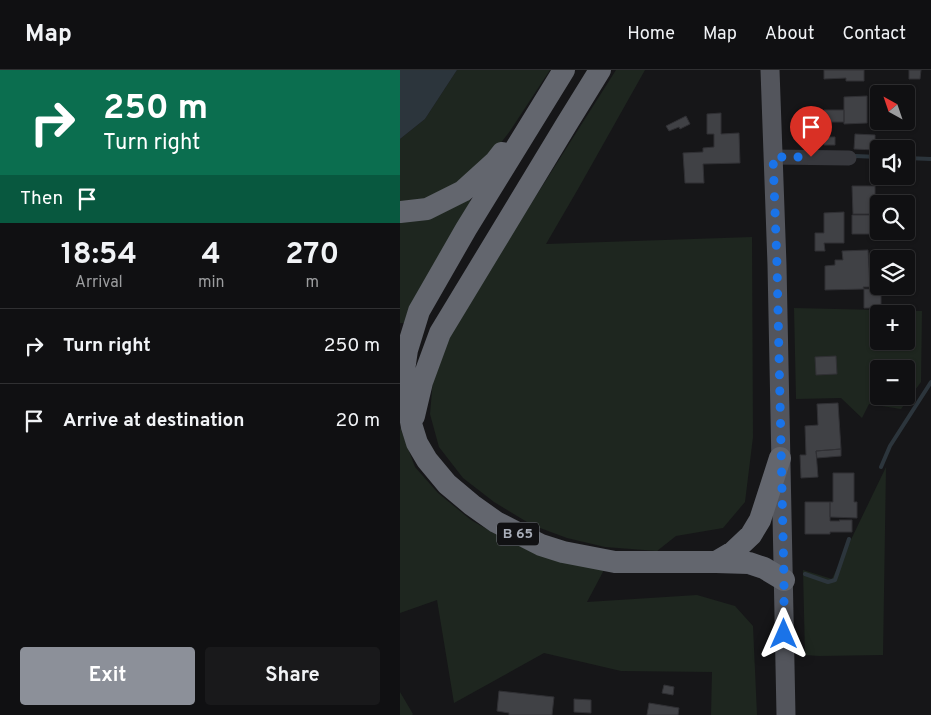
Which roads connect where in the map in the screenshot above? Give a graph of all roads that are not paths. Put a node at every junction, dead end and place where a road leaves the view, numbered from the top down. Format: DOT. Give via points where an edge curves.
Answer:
graph roads {
  1 [pos="600,70"];
  2 [pos="770,70"];
  3 [pos="559,77"];
  4 [pos="773,157"];
  5 [pos="849,158"];
  6 [pos="400,212"];
  7 [pos="412,427"];
  8 [pos="780,458"];
  9 [pos="716,562"];
  10 [pos="784,580"];
  11 [pos="786,715"];
  1 -- 7 [label="highway" via="440,333 422,382"];
  2 -- 4 [label="main road"];
  3 -- 6 [label="highway" via="495,162 463,191 427,209"];
  3 -- 7 [label="highway, B 65" via="419,311 403,377"];
  4 -- 5 [label="lane"];
  4 -- 8 [label="main road"];
  7 -- 9 [label="highway, B 65" via="427,460 447,484 496,522 541,545 615,562"];
  8 -- 9 [label="highway" via="752,536"];
  8 -- 10 [label="main road"];
  9 -- 10 [label="highway, B 65" via="749,563"];
  10 -- 11 [label="main road"];
}
